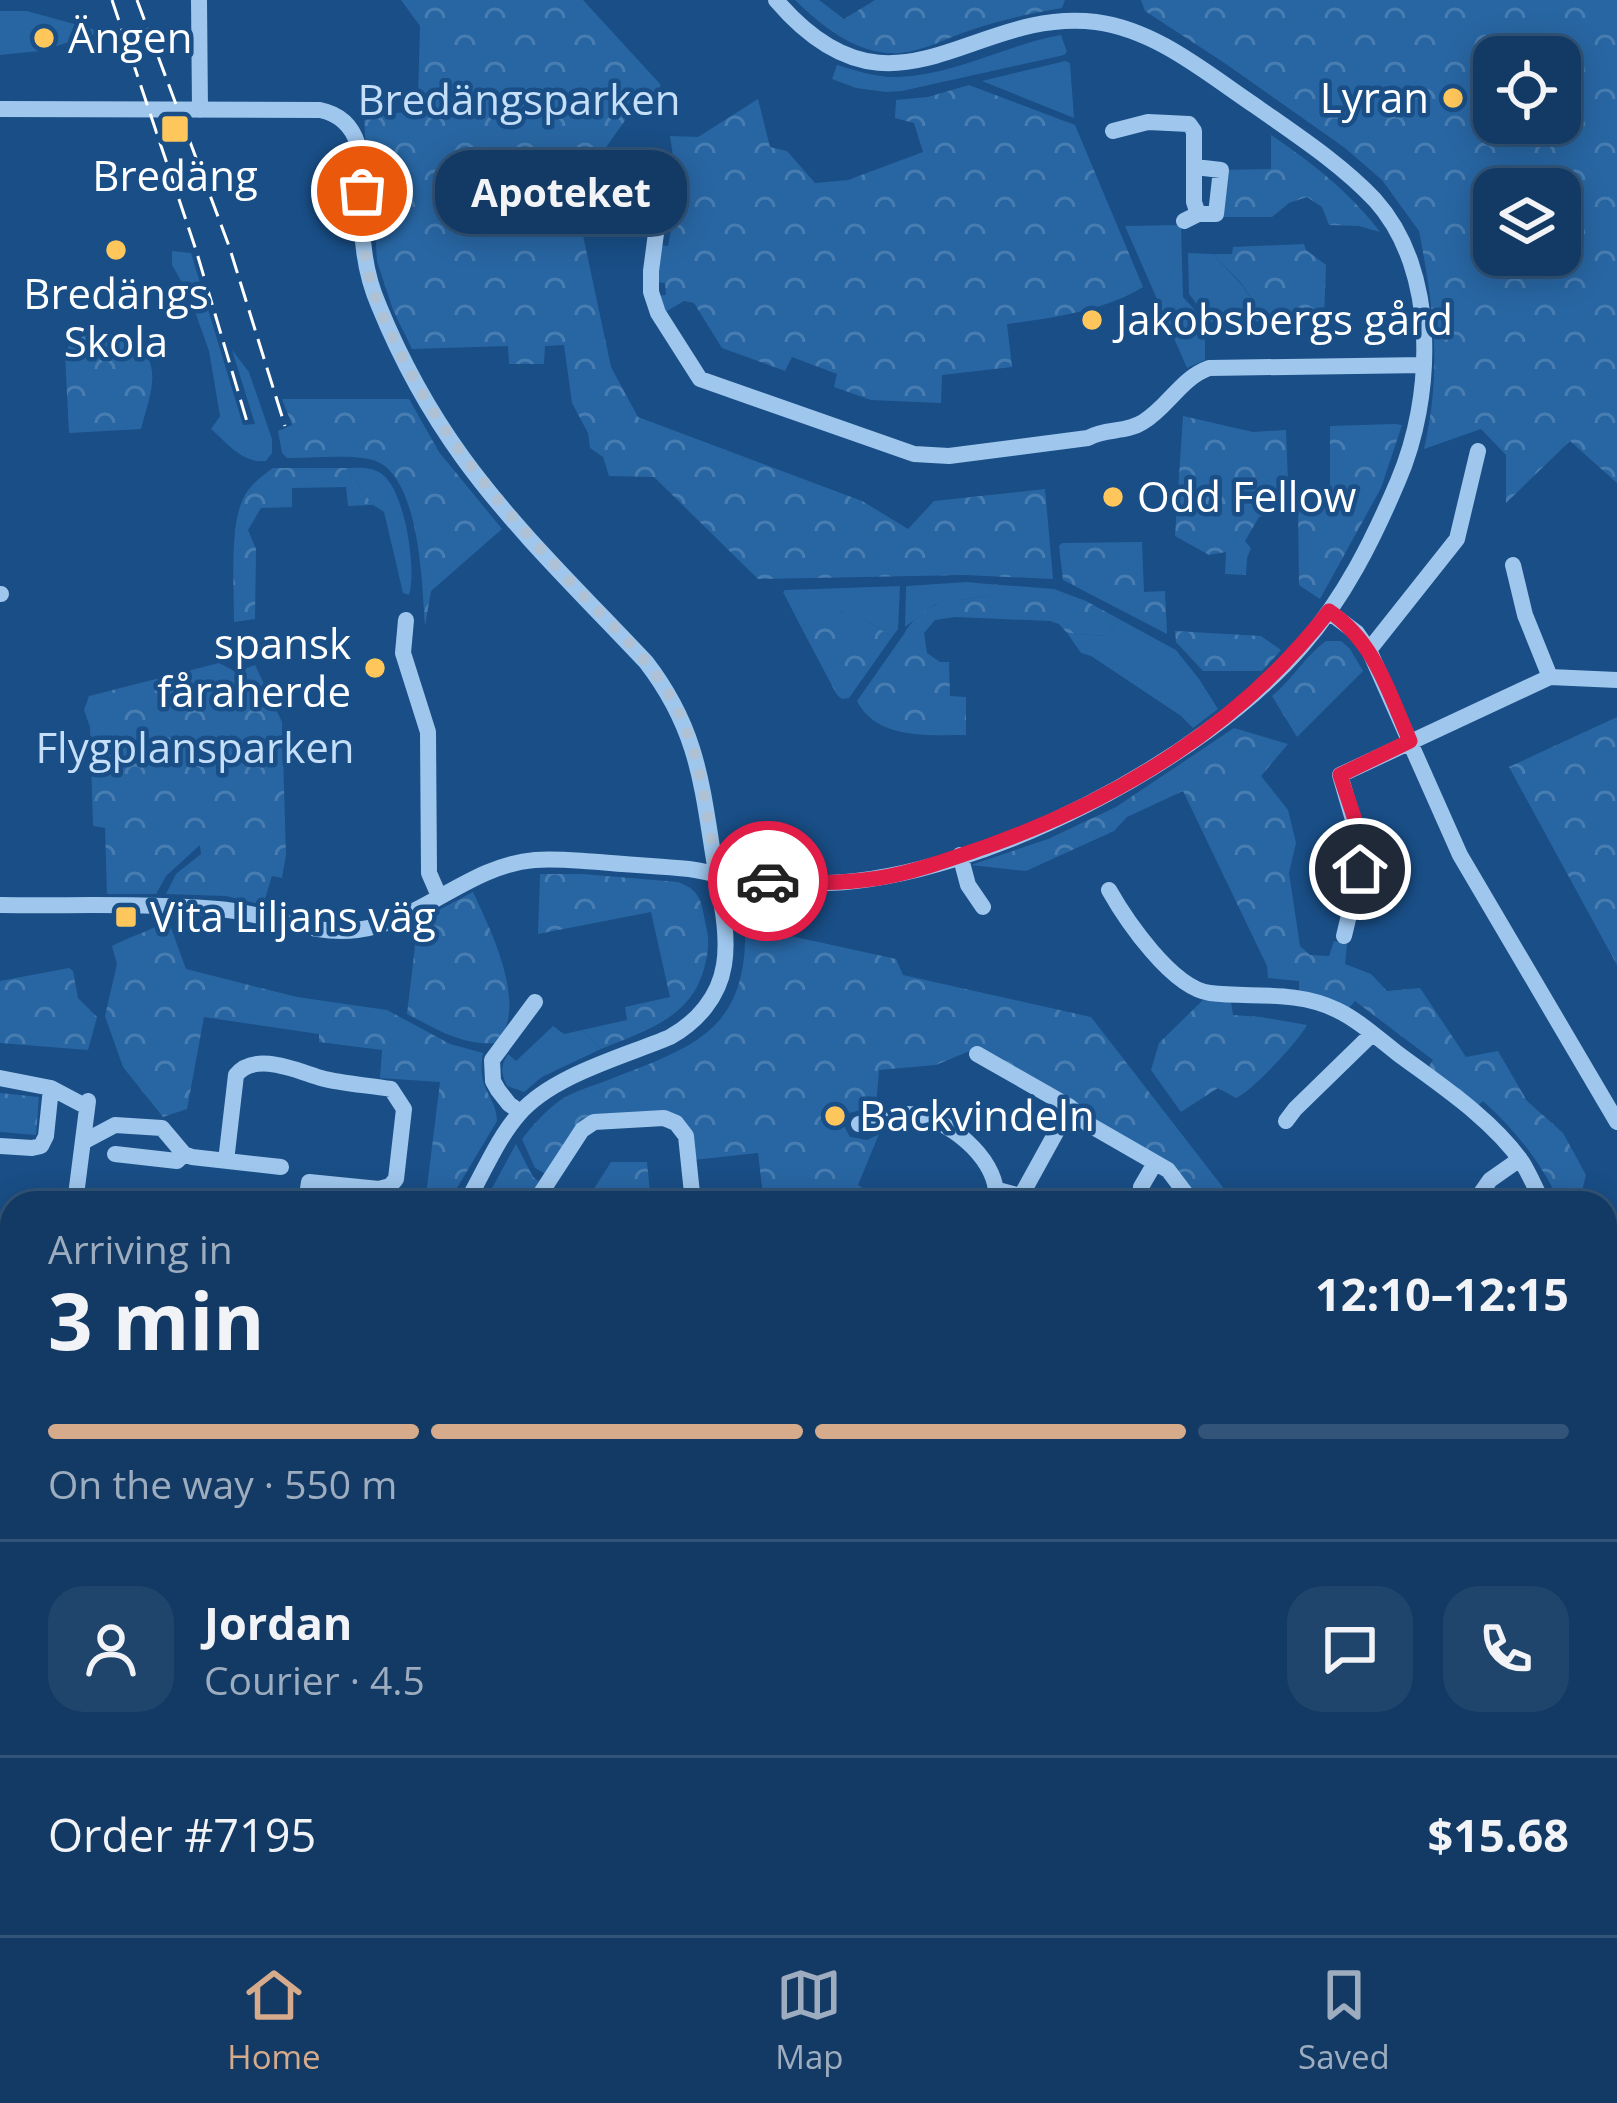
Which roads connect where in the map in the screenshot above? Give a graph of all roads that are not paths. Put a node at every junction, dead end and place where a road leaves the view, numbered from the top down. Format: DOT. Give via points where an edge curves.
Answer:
graph roads {
  1 [pos="199,0"];
  2 [pos="776,0"];
  3 [pos="0,109"];
  4 [pos="200,110"];
  5 [pos="1113,130"];
  6 [pos="660,206"];
  7 [pos="1191,217"];
  8 [pos="1424,364"];
  9 [pos="1478,451"];
  10 [pos="1513,565"];
  11 [pos="1329,611"];
  12 [pos="406,620"];
  13 [pos="1369,650"];
  14 [pos="1550,677"];
  15 [pos="1612,684"];
  16 [pos="1410,741"];
  17 [pos="960,855"];
  18 [pos="716,874"];
  19 [pos="1109,890"];
  20 [pos="440,896"];
  21 [pos="0,905"];
  22 [pos="982,907"];
  23 [pos="1344,936"];
  24 [pos="535,1002"];
  25 [pos="1372,1034"];
  26 [pos="977,1054"];
  27 [pos="0,1078"];
  28 [pos="51,1088"];
  29 [pos="1070,1107"];
  30 [pos="520,1112"];
  31 [pos="1286,1121"];
  32 [pos="1617,1122"];
  33 [pos="859,1124"];
  34 [pos="83,1142"];
  35 [pos="0,1146"];
  36 [pos="115,1154"];
  37 [pos="184,1154"];
  38 [pos="1520,1159"];
  39 [pos="226,1161"];
  40 [pos="1155,1162"];
  41 [pos="281,1167"];
  42 [pos="77,1191"];
  43 [pos="308,1191"];
  44 [pos="473,1191"];
  45 [pos="542,1191"];
  46 [pos="692,1191"];
  47 [pos="996,1191"];
  48 [pos="1024,1191"];
  49 [pos="1141,1191"];
  50 [pos="1184,1191"];
  51 [pos="1482,1191"];
  52 [pos="1537,1191"];
  1 -- 4 [label="street"];
  2 -- 8 [label="street" via="839,51 891,64 1059,22 1099,22 1152,39 1269,116 1373,199 1408,258"];
  3 -- 4 [label="street"];
  4 -- 18 [label="street" via="320,110 350,126 362,154 373,291 416,386 499,503 668,694 698,763"];
  5 -- 7 [label="street" via="1189,124"];
  6 -- 8 [label="street" via="651,292 700,379 914,454 970,454 1135,427 1209,368"];
  8 -- 11 [label="street" via="1401,475"];
  9 -- 13 [label="street" via="1457,539"];
  10 -- 14 [label="street"];
  11 -- 13 [label="street"];
  11 -- 17 [label="street" via="1278,673 1196,740 1089,803"];
  12 -- 20 [label="street" via="403,653 428,732 429,873"];
  13 -- 16 [label="street"];
  14 -- 15 [label="street"];
  14 -- 16 [label="street"];
  16 -- 23 [label="street" via="1340,775 1361,847"];
  16 -- 32 [label="street" via="1460,855"];
  17 -- 18 [label="street" via="854,881"];
  17 -- 22 [label="street"];
  18 -- 20 [label="street" via="528,860"];
  18 -- 30 [label="street" via="724,965 702,1012 670,1037 550,1089"];
  19 -- 25 [label="street" via="1161,960 1205,993 1320,1004"];
  20 -- 21 [label="street" via="350,932 223,909"];
  24 -- 30 [label="street" via="492,1060 497,1090"];
  25 -- 31 [label="street"];
  25 -- 38 [label="street"];
  26 -- 29 [label="street"];
  27 -- 28 [label="street"];
  28 -- 34 [label="street" via="87,1104"];
  28 -- 35 [label="street" via="41,1146"];
  29 -- 40 [label="street"];
  29 -- 48 [label="street"];
  30 -- 44 [label="street"];
  33 -- 47 [label="street" via="893,1114 938,1124 982,1155"];
  34 -- 37 [label="street" via="115,1125 162,1128"];
  34 -- 42 [label="street"];
  36 -- 37 [label="street" via="177,1161"];
  37 -- 39 [label="street"];
  38 -- 51 [label="street"];
  38 -- 52 [label="street"];
  39 -- 41 [label="street"];
  39 -- 43 [label="street" via="242,1067 297,1069 391,1089 404,1109 396,1179 379,1189 309,1182"];
  40 -- 49 [label="street"];
  40 -- 50 [label="street"];
  45 -- 46 [label="street" via="594,1122 664,1118 686,1136"];
}
